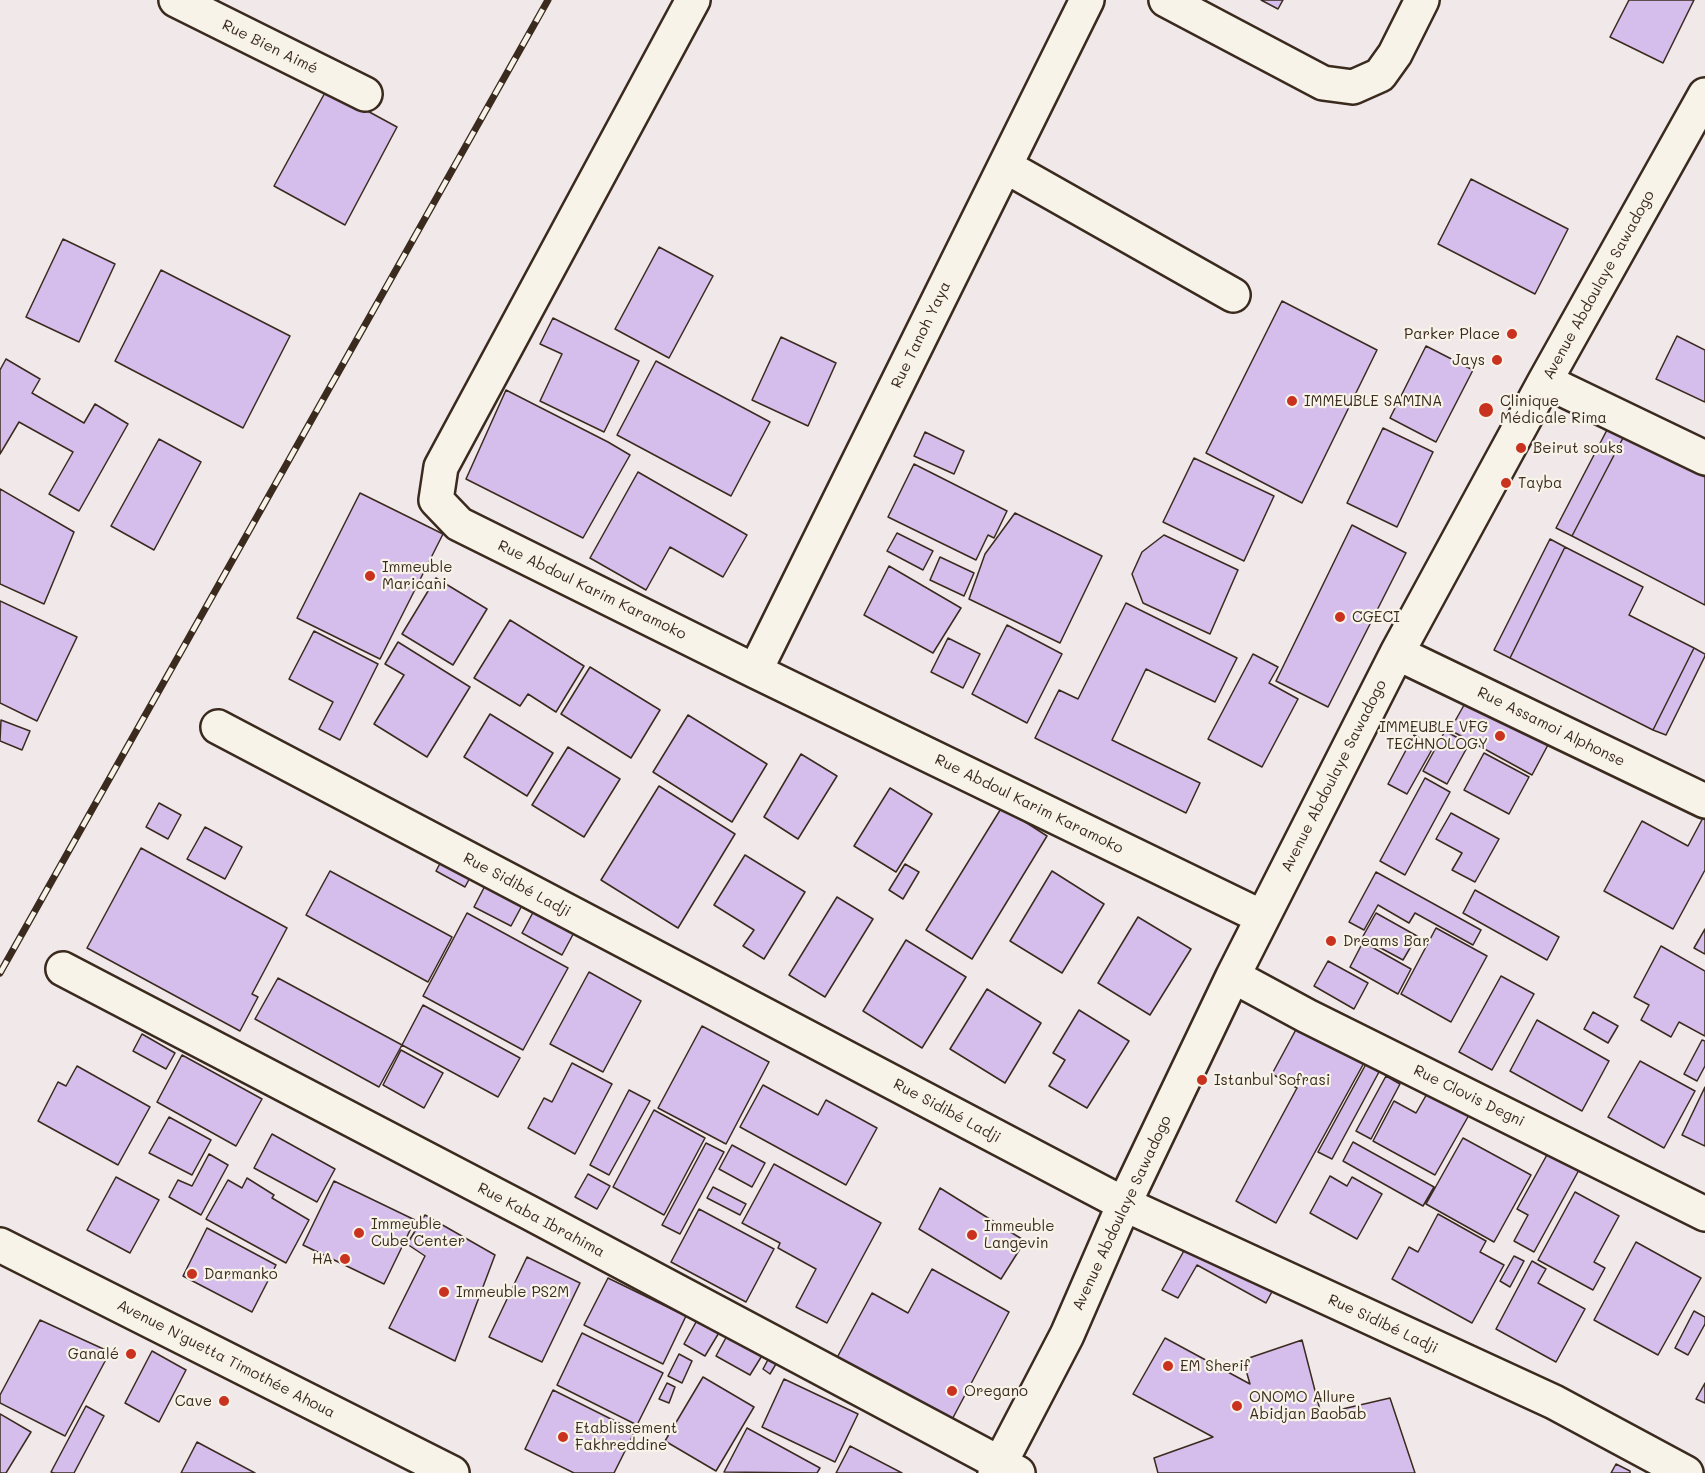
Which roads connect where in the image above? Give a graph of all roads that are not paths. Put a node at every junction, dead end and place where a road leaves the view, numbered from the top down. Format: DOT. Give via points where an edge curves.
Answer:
graph roads {
  1 [pos="176,0"];
  2 [pos="693,0"];
  3 [pos="1087,0"];
  4 [pos="1166,0"];
  5 [pos="1422,0"];
  6 [pos="365,94"];
  7 [pos="1705,95"];
  8 [pos="1005,166"];
  9 [pos="1233,295"];
  10 [pos="1545,381"];
  11 [pos="1705,458"];
  12 [pos="1397,653"];
  13 [pos="755,671"];
  14 [pos="218,727"];
  15 [pos="1705,801"];
  16 [pos="1262,917"];
  17 [pos="63,969"];
  18 [pos="1233,976"];
  19 [pos="1124,1204"];
  20 [pos="1705,1214"];
  21 [pos="0,1245"];
  22 [pos="1004,1470"];
  23 [pos="452,1473"];
  24 [pos="1686,1473"];
  1 -- 6 [label="street, Rue Bien Aimé"];
  2 -- 13 [label="street, Rue Abdoul Karim Karamoko" via="441,467 436,500 459,525"];
  3 -- 8 [label="street, Rue Tanoh Yaya"];
  4 -- 5 [label="street" via="1323,83 1353,87 1380,75"];
  7 -- 10 [label="street, Avenue Abdoulaye Sawadogo"];
  8 -- 9 [label="street"];
  8 -- 13 [label="street, Rue Tanoh Yaya"];
  10 -- 11 [label="street"];
  10 -- 12 [label="street, Avenue Abdoulaye Sawadogo"];
  12 -- 15 [label="street, Rue Assamoi Alphonse"];
  12 -- 16 [label="street, Avenue Abdoulaye Sawadogo"];
  13 -- 16 [label="street, Rue Abdoul Karim Karamoko"];
  14 -- 19 [label="street, Rue Sidibé Ladji"];
  16 -- 18 [label="street, Avenue Abdoulaye Sawadogo"];
  17 -- 22 [label="street, Rue Kaba Ibrahima" via="530,1213"];
  18 -- 19 [label="street, Avenue Abdoulaye Sawadogo"];
  18 -- 20 [label="street, Rue Clovis Degni"];
  19 -- 22 [label="street, Avenue Abdoulaye Sawadogo"];
  19 -- 24 [label="street, Rue Sidibé Ladji" via="1554,1402"];
  21 -- 23 [label="street, Avenue N'guetta Timothée Ahoua"];
}
